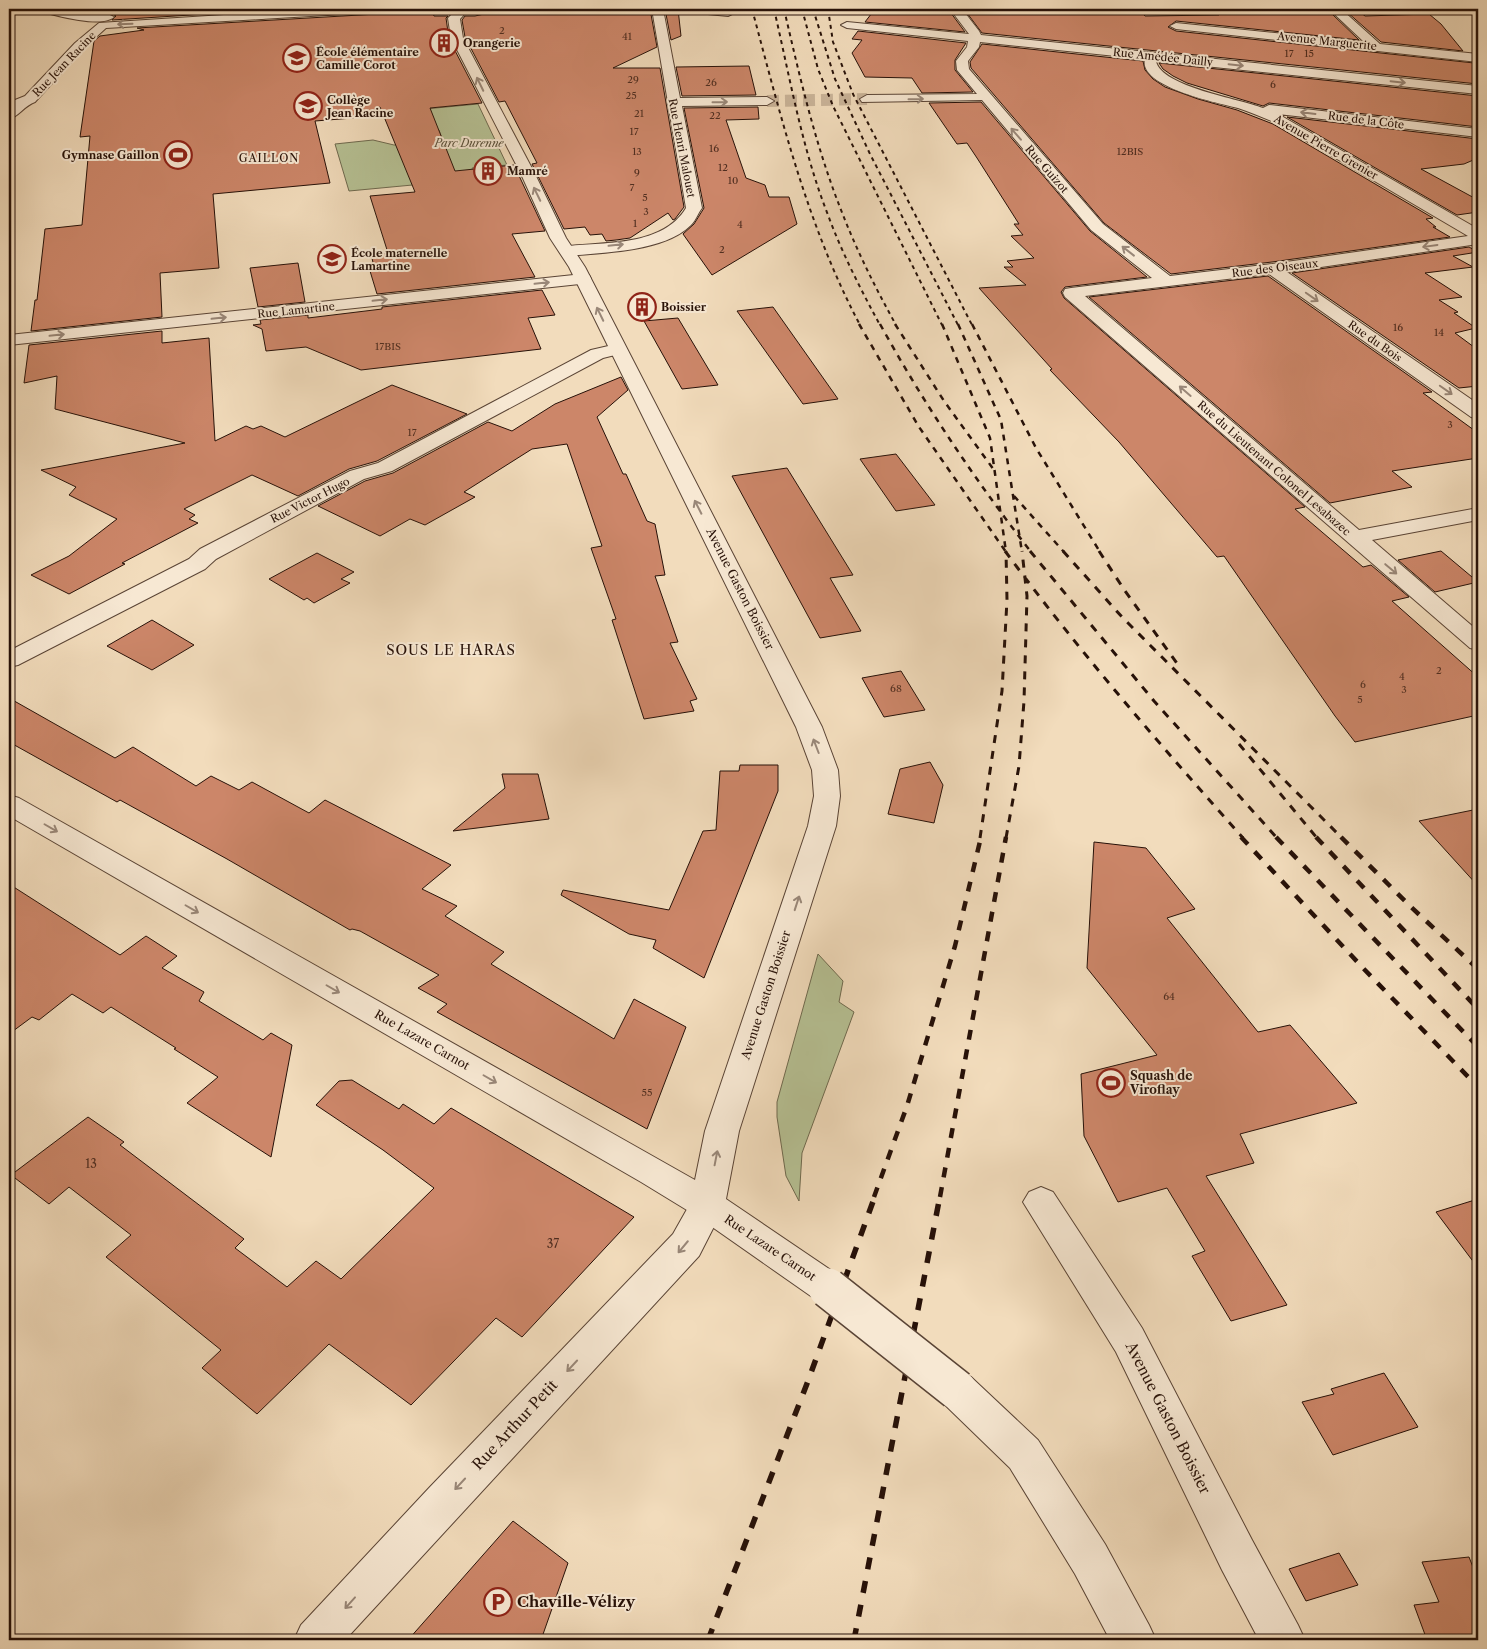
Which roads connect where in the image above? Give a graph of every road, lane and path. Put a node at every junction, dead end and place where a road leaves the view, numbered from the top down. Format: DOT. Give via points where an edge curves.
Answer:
graph roads {
  1 [pos="45,9"];
  2 [pos="377,9"];
  3 [pos="463,9"];
  4 [pos="657,9"];
  5 [pos="688,9"];
  6 [pos="956,9"];
  7 [pos="1335,9"];
  8 [pos="266,12"];
  9 [pos="728,13"];
  10 [pos="1167,14"];
  11 [pos="109,17"];
  12 [pos="847,25"];
  13 [pos="1176,26"];
  14 [pos="974,39"];
  15 [pos="1375,46"];
  16 [pos="1153,57"];
  17 [pos="1478,58"];
  18 [pos="1206,62"];
  19 [pos="1478,90"];
  20 [pos="984,96"];
  21 [pos="867,99"];
  22 [pos="767,101"];
  23 [pos="673,102"];
  24 [pos="1253,108"];
  25 [pos="9,115"];
  26 [pos="1478,133"];
  27 [pos="1478,235"];
  28 [pos="1478,239"];
  29 [pos="568,251"];
  30 [pos="1272,269"];
  31 [pos="583,279"];
  32 [pos="1166,281"];
  33 [pos="1072,293"];
  34 [pos="9,340"];
  35 [pos="617,349"];
  36 [pos="1478,413"];
  37 [pos="1478,514"];
  38 [pos="1354,537"];
  39 [pos="1478,643"];
  40 [pos="9,660"];
  41 [pos="9,804"];
  42 [pos="1041,1202"];
  43 [pos="708,1206"];
  44 [pos="316,1640"];
  45 [pos="1134,1640"];
  46 [pos="1283,1640"];
  1 -- 11 [label="street" via="71,16"];
  2 -- 8 [label="street"];
  29 -- 3 [label="street, Avenue Gaston Boissier, one-way" via="558,238 457,38 454,18"];
  4 -- 23 [label="street, Rue Henri Malouet"];
  5 -- 9 [label="street"];
  6 -- 14 [label="street" via="975,33"];
  7 -- 15 [label="street"];
  8 -- 11 [label="street, one-way"];
  10 -- 13 [label="street"];
  11 -- 25 [label="street, Rue Jean Racine" via="30,99 20,103"];
  12 -- 14 [label="street, Rue Amédée Dailly"];
  13 -- 15 [label="street, Avenue Marguerite"];
  13 -- 18 [label="street"];
  14 -- 16 [label="street, Rue Amédée Dailly"];
  14 -- 20 [label="street, Rue Guizot" via="962,66"];
  15 -- 17 [label="street, Avenue Marguerite"];
  16 -- 18 [label="street, Rue Amédée Dailly"];
  16 -- 24 [label="street, Avenue Pierre Grenier" via="1151,67 1169,82"];
  18 -- 19 [label="street, Rue Amédée Dailly, one-way"];
  21 -- 20 [label="street, one-way"];
  32 -- 20 [label="street, Rue Guizot, one-way" via="1097,227"];
  23 -- 22 [label="street, one-way"];
  29 -- 23 [label="street, Rue Henri Malouet, one-way" via="654,240 691,218 694,208"];
  26 -- 24 [label="street, Rue de la Côte, one-way"];
  24 -- 27 [label="street, Avenue Pierre Grenier" via="1279,119"];
  28 -- 30 [label="street, Rue des Oiseaux, one-way"];
  29 -- 31 [label="street, Avenue Gaston Boissier"];
  30 -- 32 [label="street, Rue des Oiseaux"];
  30 -- 36 [label="street, Rue du Bois, one-way"];
  34 -- 31 [label="street, Rue Lamartine, one-way"];
  35 -- 31 [label="street, Avenue Gaston Boissier, one-way"];
  32 -- 33 [label="street, Rue des Oiseaux"];
  38 -- 33 [label="street, Rue du Lieutenant Colonel Lesabazec, one-way"];
  35 -- 40 [label="street, Rue Victor Hugo" via="597,354 385,468 348,480 208,554 197,564"];
  43 -- 35 [label="street, Avenue Gaston Boissier, one-way" via="722,1130 822,826 827,796 825,770 809,727"];
  37 -- 38 [label="street"];
  38 -- 39 [label="street, Rue du Lieutenant Colonel Lesabazec, one-way"];
  41 -- 43 [label="street, Rue Lazare Carnot, one-way"];
  42 -- 46 [label="street, Avenue Gaston Boissier" via="1129,1340"];
  43 -- 44 [label="street, Rue Arthur Petit, one-way" via="686,1244"];
  43 -- 45 [label="street, Rue Lazare Carnot, bridge" via="828,1288 958,1390 1024,1454 1090,1559"];
}
